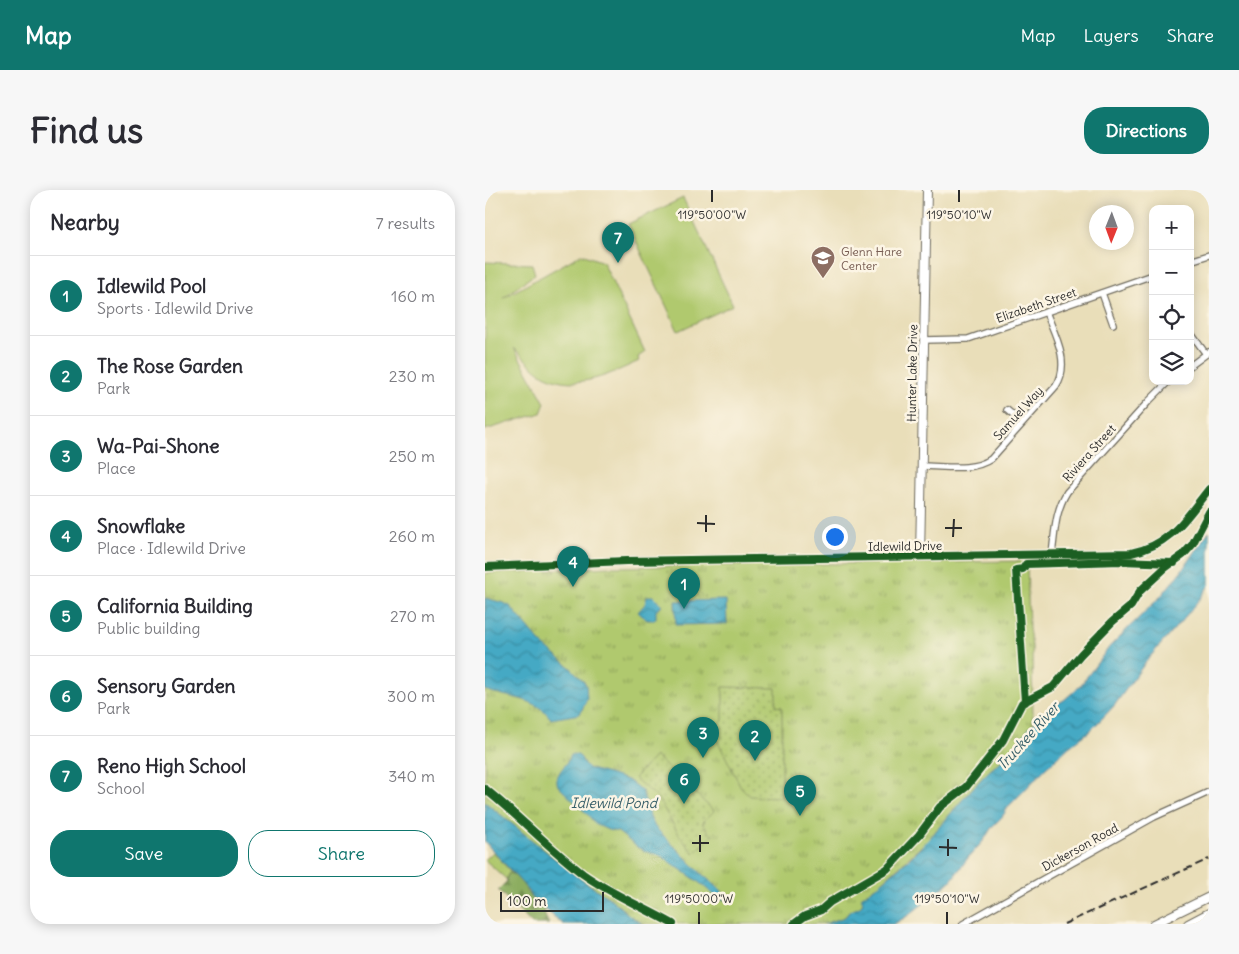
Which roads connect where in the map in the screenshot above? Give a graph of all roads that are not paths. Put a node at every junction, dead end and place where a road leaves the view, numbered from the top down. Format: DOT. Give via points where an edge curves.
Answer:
graph roads {
  1 [pos="927,190"];
  2 [pos="1209,255"];
  3 [pos="1194,260"];
  4 [pos="1149,276"];
  5 [pos="1102,292"];
  6 [pos="1047,312"];
  7 [pos="1113,324"];
  8 [pos="1194,337"];
  9 [pos="924,340"];
  10 [pos="1208,353"];
  11 [pos="1194,363"];
  12 [pos="1165,385"];
  13 [pos="1007,410"];
  14 [pos="1022,423"];
  15 [pos="922,466"];
  16 [pos="1209,489"];
  17 [pos="1053,554"];
  18 [pos="920,556"];
  19 [pos="485,567"];
  20 [pos="1209,792"];
  21 [pos="1209,897"];
  22 [pos="1209,913"];
  23 [pos="963,924"];
  24 [pos="1154,924"];
  25 [pos="1188,924"];
  1 -- 9 [label="street, Hunter Lake Drive"];
  2 -- 3 [label="street"];
  4 -- 5 [label="street, Elizabeth Street"];
  5 -- 6 [label="street, Elizabeth Street"];
  5 -- 7 [label="street"];
  6 -- 9 [label="street, Elizabeth Street" via="968,340"];
  6 -- 14 [label="street, Samuel Way" via="1063,359 1062,373 1056,386"];
  8 -- 10 [label="street"];
  9 -- 15 [label="street, Hunter Lake Drive"];
  10 -- 11 [label="street"];
  12 -- 17 [label="street, Riviera Street" via="1067,492 1057,514"];
  13 -- 14 [label="street"];
  14 -- 15 [label="street, Samuel Way" via="985,463 970,467"];
  15 -- 18 [label="street, Hunter Lake Drive"];
  16 -- 17 [label="street, Idlewild Drive" via="1177,529 1151,548 1131,553"];
  17 -- 18 [label="street, Idlewild Drive"];
  18 -- 19 [label="street, Idlewild Drive" via="618,561"];
  20 -- 23 [label="street, Dickerson Road" via="1154,818"];
  21 -- 24 [label="street"];
  22 -- 25 [label="street"];
}
